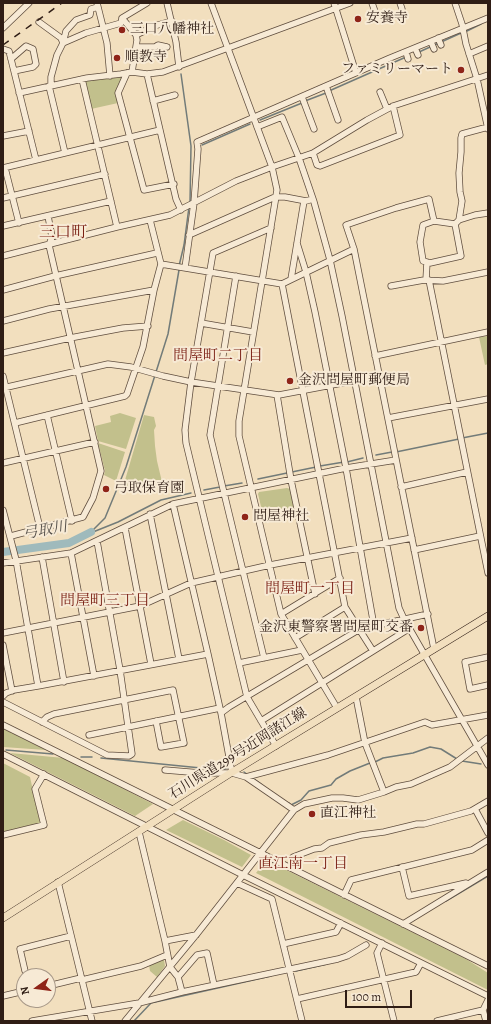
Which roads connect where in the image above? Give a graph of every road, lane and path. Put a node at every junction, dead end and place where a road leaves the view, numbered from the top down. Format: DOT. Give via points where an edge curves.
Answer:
graph roads {
  1 [pos="30,3"];
  2 [pos="147,3"];
  3 [pos="167,3"];
  4 [pos="210,3"];
  5 [pos="350,3"];
  6 [pos="372,3"];
  7 [pos="400,3"];
  8 [pos="455,3"];
  9 [pos="98,5"];
  10 [pos="335,6"];
  11 [pos="402,9"];
  12 [pos="122,18"];
  13 [pos="488,18"];
  14 [pos="378,20"];
  15 [pos="172,21"];
  16 [pos="38,22"];
  17 [pos="3,28"];
  18 [pos="104,29"];
  19 [pos="464,31"];
  20 [pos="136,35"];
  21 [pos="63,43"];
  22 [pos="488,46"];
  23 [pos="136,47"];
  24 [pos="167,47"];
  25 [pos="227,48"];
  26 [pos="3,49"];
  27 [pos="469,54"];
  28 [pos="11,59"];
  29 [pos="179,67"];
  30 [pos="14,71"];
  31 [pos="130,72"];
  32 [pos="356,73"];
  33 [pos="147,74"];
  34 [pos="488,75"];
  35 [pos="110,76"];
  36 [pos="82,79"];
  37 [pos="478,79"];
  38 [pos="50,86"];
  39 [pos="328,89"];
  40 [pos="380,92"];
  41 [pos="19,93"];
  42 [pos="175,95"];
  43 [pos="303,100"];
  44 [pos="154,101"];
  45 [pos="393,106"];
  46 [pos="387,109"];
  47 [pos="254,118"];
  48 [pos="338,120"];
  49 [pos="257,127"];
  50 [pos="488,128"];
  51 [pos="314,129"];
  52 [pos="160,130"];
  53 [pos="29,131"];
  54 [pos="3,136"];
  55 [pos="130,138"];
  56 [pos="98,145"];
  57 [pos="65,153"];
  58 [pos="312,153"];
  59 [pos="299,158"];
  60 [pos="36,160"];
  61 [pos="272,167"];
  62 [pos="4,168"];
  63 [pos="105,174"];
  64 [pos="174,184"];
  65 [pos="12,196"];
  66 [pos="3,198"];
  67 [pos="276,198"];
  68 [pos="313,199"];
  69 [pos="111,201"];
  70 [pos="304,201"];
  71 [pos="188,206"];
  72 [pos="488,213"];
  73 [pos="48,216"];
  74 [pos="150,220"];
  75 [pos="434,221"];
  76 [pos="457,222"];
  77 [pos="19,223"];
  78 [pos="3,226"];
  79 [pos="117,227"];
  80 [pos="271,228"];
  81 [pos="189,235"];
  82 [pos="297,243"];
  83 [pos="48,245"];
  84 [pos="354,249"];
  85 [pos="158,253"];
  86 [pos="3,256"];
  87 [pos="330,260"];
  88 [pos="426,262"];
  89 [pos="161,264"];
  90 [pos="181,267"];
  91 [pos="209,272"];
  92 [pos="306,272"];
  93 [pos="488,272"];
  94 [pos="55,276"];
  95 [pos="236,276"];
  96 [pos="291,279"];
  97 [pos="262,280"];
  98 [pos="427,280"];
  99 [pos="282,284"];
  100 [pos="392,286"];
  101 [pos="3,290"];
  102 [pos="154,290"];
  103 [pos="62,306"];
  104 [pos="3,321"];
  105 [pos="201,323"];
  106 [pos="148,326"];
  107 [pos="227,328"];
  108 [pos="253,332"];
  109 [pos="488,332"];
  110 [pos="70,338"];
  111 [pos="440,342"];
  112 [pos="3,353"];
  113 [pos="375,356"];
  114 [pos="136,368"];
  115 [pos="78,370"];
  116 [pos="3,376"];
  117 [pos="380,376"];
  118 [pos="354,381"];
  119 [pos="191,382"];
  120 [pos="217,385"];
  121 [pos="329,386"];
  122 [pos="4,388"];
  123 [pos="244,390"];
  124 [pos="303,391"];
  125 [pos="277,395"];
  126 [pos="488,399"];
  127 [pos="86,405"];
  128 [pos="454,406"];
  129 [pos="47,415"];
  130 [pos="388,418"];
  131 [pos="15,423"];
  132 [pos="95,442"];
  133 [pos="56,451"];
  134 [pos="395,455"];
  135 [pos="23,458"];
  136 [pos="3,463"];
  137 [pos="370,464"];
  138 [pos="345,467"];
  139 [pos="319,470"];
  140 [pos="468,472"];
  141 [pos="291,475"];
  142 [pos="401,487"];
  143 [pos="251,488"];
  144 [pos="225,494"];
  145 [pos="199,499"];
  146 [pos="173,504"];
  147 [pos="3,510"];
  148 [pos="150,514"];
  149 [pos="72,520"];
  150 [pos="40,528"];
  151 [pos="125,528"];
  152 [pos="480,536"];
  153 [pos="11,538"];
  154 [pos="412,538"];
  155 [pos="97,541"];
  156 [pos="387,542"];
  157 [pos="359,548"];
  158 [pos="414,550"];
  159 [pos="71,553"];
  160 [pos="335,553"];
  161 [pos="42,557"];
  162 [pos="16,558"];
  163 [pos="308,558"];
  164 [pos="3,563"];
  165 [pos="270,565"];
  166 [pos="243,571"];
  167 [pos="488,573"];
  168 [pos="217,577"];
  169 [pos="340,578"];
  170 [pos="192,583"];
  171 [pos="166,594"];
  172 [pos="315,594"];
  173 [pos="140,606"];
  174 [pos="345,607"];
  175 [pos="110,612"];
  176 [pos="281,614"];
  177 [pos="428,614"];
  178 [pos="488,616"];
  179 [pos="84,617"];
  180 [pos="404,619"];
  181 [pos="54,623"];
  182 [pos="374,626"];
  183 [pos="28,628"];
  184 [pos="410,628"];
  185 [pos="360,629"];
  186 [pos="3,633"];
  187 [pos="295,638"];
  188 [pos="3,645"];
  189 [pos="434,649"];
  190 [pos="302,650"];
  191 [pos="373,651"];
  192 [pos="208,654"];
  193 [pos="425,654"];
  194 [pos="488,657"];
  195 [pos="264,658"];
  196 [pos="179,659"];
  197 [pos="308,660"];
  198 [pos="5,661"];
  199 [pos="239,663"];
  200 [pos="151,664"];
  201 [pos="120,670"];
  202 [pos="94,676"];
  203 [pos="64,682"];
  204 [pos="322,682"];
  205 [pos="488,685"];
  206 [pos="38,686"];
  207 [pos="12,691"];
  208 [pos="3,696"];
  209 [pos="247,697"];
  210 [pos="356,697"];
  211 [pos="124,700"];
  212 [pos="3,702"];
  213 [pos="337,708"];
  214 [pos="221,711"];
  215 [pos="488,715"];
  216 [pos="178,717"];
  217 [pos="260,720"];
  218 [pos="462,720"];
  219 [pos="156,721"];
  220 [pos="42,722"];
  221 [pos="3,725"];
  222 [pos="128,727"];
  223 [pos="89,735"];
  224 [pos="488,738"];
  225 [pos="365,743"];
  226 [pos="276,746"];
  227 [pos="477,746"];
  228 [pos="3,754"];
  229 [pos="488,765"];
  230 [pos="165,770"];
  231 [pos="232,773"];
  232 [pos="44,774"];
  233 [pos="250,777"];
  234 [pos="384,792"];
  235 [pos="488,801"];
  236 [pos="475,809"];
  237 [pos="173,810"];
  238 [pos="294,810"];
  239 [pos="146,827"];
  240 [pos="139,832"];
  241 [pos="488,833"];
  242 [pos="3,835"];
  243 [pos="488,840"];
  244 [pos="260,853"];
  245 [pos="294,857"];
  246 [pos="402,867"];
  247 [pos="488,872"];
  248 [pos="243,875"];
  249 [pos="58,882"];
  250 [pos="472,882"];
  251 [pos="237,883"];
  252 [pos="344,895"];
  253 [pos="3,918"];
  254 [pos="341,923"];
  255 [pos="403,924"];
  256 [pos="196,935"];
  257 [pos="71,936"];
  258 [pos="165,941"];
  259 [pos="382,943"];
  260 [pos="283,944"];
  261 [pos="366,945"];
  262 [pos="167,954"];
  263 [pos="421,963"];
  264 [pos="488,966"];
  265 [pos="170,967"];
  266 [pos="24,968"];
  267 [pos="290,971"];
  268 [pos="178,977"];
  269 [pos="82,979"];
  270 [pos="383,979"];
  271 [pos="56,984"];
  272 [pos="214,985"];
  273 [pos="182,992"];
  274 [pos="16,994"];
  275 [pos="3,996"];
  276 [pos="488,996"];
  277 [pos="297,999"];
  278 [pos="488,1000"];
  279 [pos="139,1003"];
  280 [pos="483,1010"];
  281 [pos="89,1011"];
  282 [pos="32,1021"];
  283 [pos="92,1021"];
  284 [pos="125,1021"];
  285 [pos="302,1021"];
  286 [pos="394,1021"];
  287 [pos="437,1021"];
  288 [pos="486,1021"];
  1 -- 17 [label="street"];
  2 -- 12 [label="street"];
  3 -- 15 [label="street"];
  4 -- 25 [label="street"];
  5 -- 10 [label="street"];
  6 -- 14 [label="street"];
  7 -- 11 [label="street"];
  8 -- 19 [label="street"];
  9 -- 18 [label="street"];
  9 -- 21 [label="street" via="91,9 90,15 76,20 66,31"];
  10 -- 25 [label="street"];
  10 -- 32 [label="street"];
  12 -- 18 [label="street" via="120,23"];
  12 -- 20 [label="street"];
  13 -- 19 [label="street"];
  15 -- 20 [label="street"];
  15 -- 29 [label="street"];
  16 -- 21 [label="street" via="61,38"];
  18 -- 21 [label="street"];
  18 -- 35 [label="street"];
  19 -- 27 [label="street"];
  19 -- 32 [label="street"];
  20 -- 23 [label="street"];
  21 -- 38 [label="street"];
  22 -- 27 [label="street"];
  23 -- 24 [label="street"];
  23 -- 31 [label="street"];
  25 -- 29 [label="street"];
  25 -- 47 [label="street"];
  26 -- 28 [label="street" via="9,51"];
  27 -- 37 [label="street"];
  28 -- 30 [label="street"];
  28 -- 30 [label="street" via="26,46 33,49 36,64"];
  29 -- 33 [label="street"];
  30 -- 41 [label="street"];
  31 -- 33 [label="street"];
  31 -- 35 [label="street"];
  31 -- 55 [label="street" via="118,93"];
  32 -- 39 [label="street"];
  33 -- 44 [label="street"];
  34 -- 37 [label="street"];
  35 -- 36 [label="street"];
  36 -- 38 [label="street"];
  36 -- 56 [label="street"];
  37 -- 45 [label="street"];
  37 -- 50 [label="street"];
  38 -- 41 [label="street"];
  38 -- 57 [label="street"];
  39 -- 43 [label="street"];
  39 -- 48 [label="street"];
  40 -- 46 [label="street"];
  41 -- 53 [label="street"];
  42 -- 44 [label="street"];
  43 -- 47 [label="street"];
  43 -- 51 [label="street"];
  44 -- 52 [label="street"];
  45 -- 46 [label="street"];
  45 -- 58 [label="street" via="400,135 320,166 317,165"];
  46 -- 58 [label="street"];
  47 -- 49 [label="street"];
  47 -- 71 [label="street" via="197,142"];
  49 -- 59 [label="street" via="282,117"];
  49 -- 61 [label="street"];
  50 -- 76 [label="street" via="462,134 459,173 462,201"];
  52 -- 55 [label="street"];
  52 -- 64 [label="street"];
  53 -- 54 [label="street"];
  53 -- 60 [label="street"];
  55 -- 56 [label="street"];
  55 -- 64 [label="street" via="144,190"];
  56 -- 57 [label="street"];
  56 -- 63 [label="street"];
  57 -- 60 [label="street"];
  58 -- 59 [label="street"];
  59 -- 61 [label="street"];
  59 -- 68 [label="street"];
  60 -- 62 [label="street"];
  61 -- 67 [label="street" via="277,190"];
  61 -- 71 [label="street" via="236,181"];
  62 -- 65 [label="street"];
  63 -- 65 [label="street"];
  63 -- 69 [label="street"];
  64 -- 71 [label="street" via="176,199"];
  65 -- 66 [label="street"];
  65 -- 77 [label="street"];
  67 -- 70 [label="street"];
  67 -- 80 [label="street"];
  67 -- 81 [label="street"];
  68 -- 70 [label="street"];
  68 -- 87 [label="street"];
  69 -- 73 [label="street"];
  69 -- 79 [label="street"];
  70 -- 82 [label="street"];
  71 -- 74 [label="street" via="170,215"];
  71 -- 81 [label="street"];
  72 -- 76 [label="street"];
  73 -- 77 [label="street"];
  73 -- 83 [label="street" via="52,237"];
  74 -- 79 [label="street"];
  74 -- 85 [label="street"];
  75 -- 76 [label="street"];
  75 -- 84 [label="street" via="429,199 346,225"];
  75 -- 88 [label="street" via="423,225 420,242 423,261"];
  76 -- 88 [label="street" via="461,256"];
  77 -- 78 [label="street"];
  79 -- 83 [label="street"];
  80 -- 91 [label="street" via="213,253"];
  80 -- 97 [label="street"];
  81 -- 90 [label="street"];
  82 -- 92 [label="street"];
  82 -- 96 [label="street"];
  83 -- 86 [label="street"];
  83 -- 94 [label="street"];
  84 -- 87 [label="street"];
  84 -- 113 [label="street"];
  85 -- 89 [label="street"];
  85 -- 94 [label="street"];
  87 -- 92 [label="street"];
  87 -- 118 [label="street"];
  88 -- 98 [label="street"];
  89 -- 90 [label="street"];
  89 -- 102 [label="street"];
  90 -- 91 [label="street"];
  91 -- 95 [label="street"];
  91 -- 105 [label="street"];
  92 -- 96 [label="street"];
  92 -- 121 [label="street"];
  93 -- 98 [label="street" via="443,281"];
  94 -- 101 [label="street"];
  94 -- 103 [label="street"];
  95 -- 97 [label="street"];
  95 -- 107 [label="street"];
  96 -- 99 [label="street"];
  97 -- 99 [label="street"];
  97 -- 108 [label="street"];
  98 -- 100 [label="street"];
  98 -- 111 [label="street"];
  99 -- 124 [label="street"];
  102 -- 103 [label="street"];
  102 -- 106 [label="street"];
  103 -- 104 [label="street"];
  103 -- 110 [label="street"];
  105 -- 107 [label="street"];
  105 -- 119 [label="street"];
  106 -- 110 [label="street"];
  106 -- 114 [label="street"];
  107 -- 108 [label="street"];
  107 -- 120 [label="street"];
  108 -- 123 [label="street"];
  109 -- 111 [label="street"];
  110 -- 112 [label="street"];
  110 -- 115 [label="street"];
  111 -- 113 [label="street"];
  111 -- 128 [label="street"];
  113 -- 117 [label="street"];
  114 -- 115 [label="street" via="108,364"];
  114 -- 119 [label="street"];
  114 -- 127 [label="street" via="125,396"];
  115 -- 122 [label="street"];
  115 -- 127 [label="street"];
  116 -- 122 [label="street"];
  117 -- 118 [label="street"];
  117 -- 130 [label="street"];
  118 -- 121 [label="street"];
  118 -- 137 [label="street"];
  119 -- 120 [label="street"];
  119 -- 145 [label="street" via="185,430"];
  120 -- 123 [label="street"];
  120 -- 144 [label="street" via="210,435"];
  121 -- 124 [label="street"];
  121 -- 138 [label="street"];
  122 -- 131 [label="street"];
  123 -- 125 [label="street"];
  123 -- 143 [label="street" via="239,436"];
  124 -- 125 [label="street"];
  124 -- 139 [label="street"];
  125 -- 141 [label="street"];
  126 -- 128 [label="street"];
  127 -- 129 [label="street"];
  127 -- 132 [label="street"];
  128 -- 130 [label="street"];
  128 -- 140 [label="street"];
  129 -- 131 [label="street"];
  129 -- 133 [label="street"];
  130 -- 134 [label="street"];
  131 -- 135 [label="street"];
  132 -- 133 [label="street"];
  132 -- 149 [label="street" via="102,471 98,485 86,514"];
  133 -- 135 [label="street"];
  133 -- 149 [label="street"];
  134 -- 137 [label="street"];
  134 -- 142 [label="street"];
  135 -- 136 [label="street"];
  135 -- 150 [label="street"];
  137 -- 138 [label="street"];
  137 -- 156 [label="street"];
  138 -- 139 [label="street"];
  138 -- 157 [label="street"];
  139 -- 141 [label="street"];
  139 -- 160 [label="street"];
  140 -- 142 [label="street"];
  140 -- 152 [label="street"];
  141 -- 143 [label="street"];
  141 -- 163 [label="street"];
  142 -- 154 [label="street"];
  143 -- 144 [label="street"];
  143 -- 165 [label="street"];
  144 -- 145 [label="street"];
  144 -- 166 [label="street"];
  145 -- 146 [label="street"];
  145 -- 168 [label="street"];
  146 -- 148 [label="street"];
  146 -- 170 [label="street"];
  147 -- 153 [label="street"];
  148 -- 151 [label="street"];
  148 -- 171 [label="street"];
  149 -- 150 [label="street"];
  150 -- 153 [label="street"];
  151 -- 155 [label="street"];
  151 -- 173 [label="street"];
  152 -- 158 [label="street"];
  152 -- 167 [label="street"];
  153 -- 162 [label="street"];
  154 -- 156 [label="street"];
  154 -- 158 [label="street"];
  155 -- 159 [label="street"];
  155 -- 175 [label="street"];
  156 -- 157 [label="street"];
  156 -- 180 [label="street"];
  157 -- 160 [label="street"];
  157 -- 182 [label="street"];
  158 -- 177 [label="street"];
  159 -- 161 [label="street"];
  159 -- 179 [label="street"];
  160 -- 163 [label="street"];
  160 -- 169 [label="street"];
  161 -- 162 [label="street"];
  161 -- 181 [label="street"];
  162 -- 164 [label="street"];
  162 -- 183 [label="street"];
  163 -- 165 [label="street"];
  163 -- 172 [label="street"];
  165 -- 166 [label="street"];
  165 -- 176 [label="street"];
  166 -- 168 [label="street"];
  166 -- 195 [label="street"];
  168 -- 170 [label="street"];
  168 -- 199 [label="street"];
  169 -- 172 [label="street"];
  169 -- 174 [label="street"];
  170 -- 171 [label="street"];
  170 -- 192 [label="street"];
  171 -- 173 [label="street"];
  171 -- 196 [label="street"];
  172 -- 176 [label="street"];
  173 -- 175 [label="street"];
  173 -- 200 [label="street"];
  174 -- 185 [label="street"];
  174 -- 187 [label="street"];
  175 -- 179 [label="street"];
  175 -- 201 [label="street"];
  176 -- 187 [label="street"];
  177 -- 180 [label="street"];
  177 -- 189 [label="street"];
  178 -- 189 [label="main road, 石川県道299号近岡諸江線"];
  179 -- 181 [label="street"];
  179 -- 202 [label="street"];
  180 -- 182 [label="street"];
  180 -- 184 [label="street"];
  181 -- 183 [label="street"];
  181 -- 203 [label="street"];
  182 -- 185 [label="street"];
  183 -- 186 [label="street"];
  183 -- 206 [label="street"];
  184 -- 191 [label="street"];
  184 -- 193 [label="street"];
  185 -- 191 [label="street"];
  185 -- 197 [label="street"];
  187 -- 190 [label="street"];
  188 -- 198 [label="street"];
  189 -- 193 [label="main road, 石川県道299号近岡諸江線"];
  190 -- 195 [label="street"];
  190 -- 197 [label="street"];
  191 -- 204 [label="street"];
  192 -- 196 [label="street"];
  192 -- 214 [label="street"];
  193 -- 210 [label="main road, 石川県道299号近岡諸江線"];
  193 -- 218 [label="street"];
  194 -- 205 [label="street" via="465,662 470,689"];
  195 -- 199 [label="street"];
  196 -- 200 [label="street"];
  197 -- 204 [label="street"];
  197 -- 209 [label="street"];
  198 -- 207 [label="street"];
  199 -- 209 [label="street"];
  200 -- 201 [label="street"];
  201 -- 202 [label="street"];
  201 -- 211 [label="street"];
  202 -- 203 [label="street"];
  203 -- 206 [label="street"];
  204 -- 213 [label="street"];
  204 -- 217 [label="street"];
  206 -- 207 [label="street"];
  207 -- 208 [label="street"];
  209 -- 214 [label="street"];
  209 -- 217 [label="street"];
  210 -- 213 [label="main road, 石川県道299号近岡諸江線"];
  210 -- 225 [label="street"];
  211 -- 216 [label="street" via="173,690"];
  211 -- 220 [label="street" via="54,714"];
  211 -- 222 [label="street"];
  212 -- 220 [label="street"];
  213 -- 226 [label="main road, 石川県道299号近岡諸江線"];
  214 -- 216 [label="street"];
  214 -- 231 [label="street"];
  215 -- 218 [label="street"];
  216 -- 219 [label="street"];
  216 -- 219 [label="street" via="184,743 161,747"];
  217 -- 226 [label="street"];
  218 -- 225 [label="street" via="432,725 425,722"];
  218 -- 227 [label="street"];
  219 -- 222 [label="street"];
  220 -- 222 [label="street" via="107,755 132,754"];
  221 -- 237 [label="street"];
  222 -- 223 [label="street"];
  224 -- 227 [label="street"];
  225 -- 233 [label="street"];
  225 -- 234 [label="street"];
  226 -- 231 [label="main road, 石川県道299号近岡諸江線"];
  227 -- 229 [label="street"];
  227 -- 234 [label="street" via="450,767 411,784"];
  228 -- 232 [label="street"];
  230 -- 231 [label="street"];
  231 -- 233 [label="street"];
  231 -- 237 [label="main road, 石川県道299号近岡諸江線"];
  232 -- 239 [label="street"];
  232 -- 242 [label="street" via="35,789 44,825"];
  233 -- 238 [label="street"];
  234 -- 238 [label="street" via="358,800 332,798 304,804"];
  235 -- 236 [label="street"];
  236 -- 241 [label="street"];
  236 -- 245 [label="street" via="424,824 329,843 322,848"];
  237 -- 239 [label="main road, 石川県道299号近岡諸江線"];
  237 -- 244 [label="street"];
  238 -- 244 [label="street"];
  239 -- 240 [label="main road, 石川県道299号近岡諸江線"];
  239 -- 248 [label="street"];
  240 -- 249 [label="main road, 石川県道299号近岡諸江線"];
  240 -- 258 [label="street"];
  243 -- 246 [label="street" via="472,850"];
  244 -- 248 [label="street"];
  244 -- 252 [label="street"];
  246 -- 250 [label="street" via="409,896"];
  246 -- 252 [label="street" via="351,880"];
  247 -- 250 [label="street"];
  248 -- 251 [label="street"];
  248 -- 254 [label="street"];
  249 -- 253 [label="main road, 石川県道299号近岡諸江線"];
  249 -- 257 [label="street"];
  250 -- 255 [label="street"];
  251 -- 256 [label="street"];
  251 -- 260 [label="street" via="272,899"];
  252 -- 255 [label="street"];
  254 -- 259 [label="street"];
  254 -- 260 [label="street" via="336,932"];
  255 -- 264 [label="street"];
  256 -- 258 [label="street"];
  256 -- 265 [label="street"];
  257 -- 266 [label="street" via="20,949"];
  257 -- 269 [label="street"];
  258 -- 262 [label="street"];
  259 -- 263 [label="street"];
  259 -- 270 [label="street" via="377,953"];
  260 -- 267 [label="street"];
  261 -- 267 [label="street" via="348,956"];
  262 -- 265 [label="street"];
  262 -- 269 [label="street" via="141,966"];
  263 -- 270 [label="street" via="416,972"];
  263 -- 276 [label="street"];
  265 -- 268 [label="street"];
  265 -- 279 [label="street"];
  267 -- 272 [label="street"];
  267 -- 277 [label="street"];
  268 -- 272 [label="street" via="197,955 207,953"];
  268 -- 273 [label="street"];
  269 -- 271 [label="street"];
  269 -- 281 [label="street"];
  270 -- 277 [label="street"];
  270 -- 286 [label="street"];
  272 -- 273 [label="street"];
  273 -- 279 [label="street"];
  274 -- 275 [label="street"];
  277 -- 285 [label="street"];
  278 -- 280 [label="street"];
  279 -- 281 [label="street"];
  279 -- 284 [label="street"];
  280 -- 287 [label="street"];
  280 -- 288 [label="street"];
  281 -- 282 [label="street"];
  281 -- 283 [label="street"];
}
